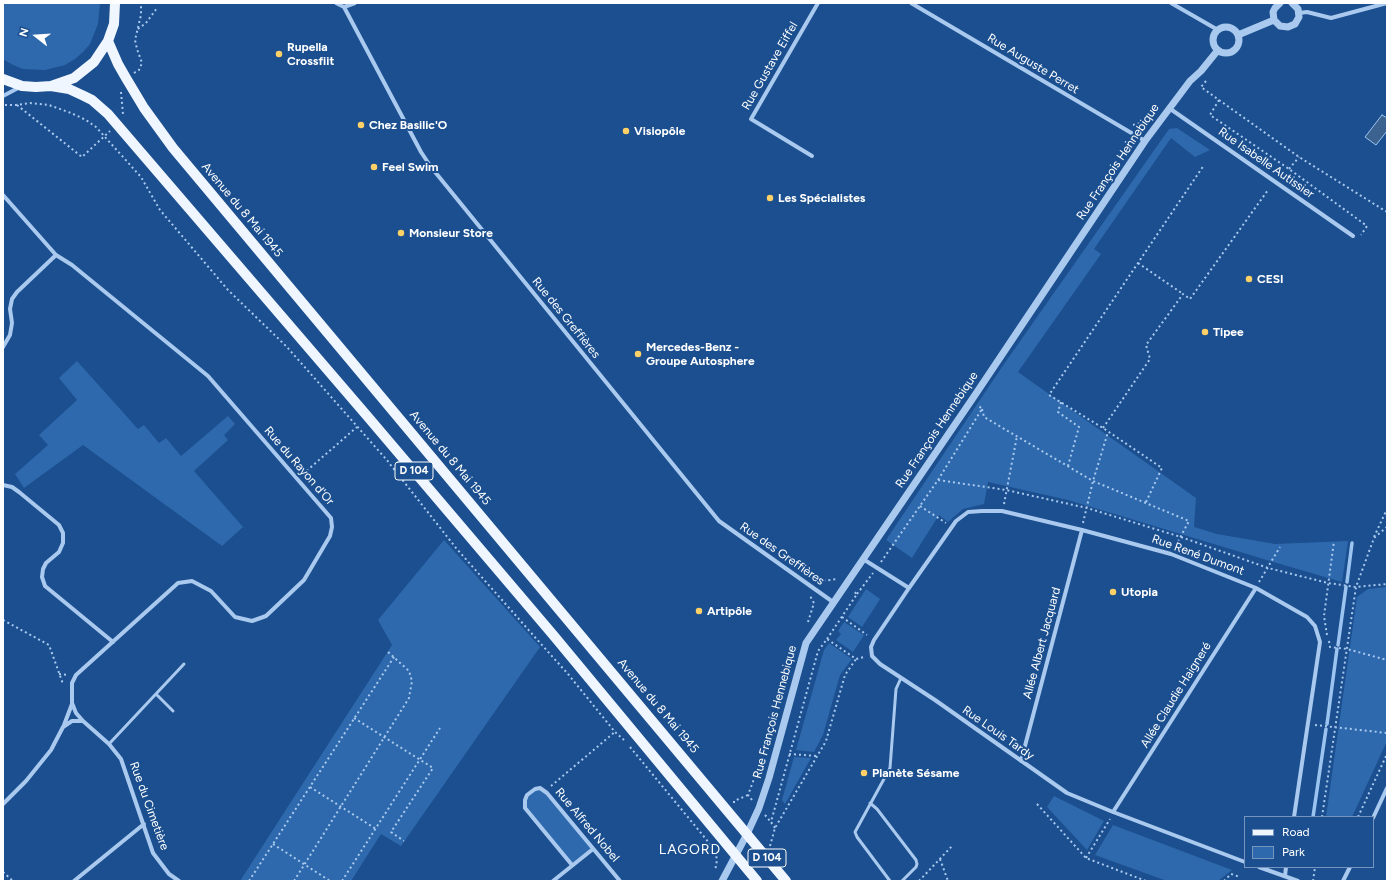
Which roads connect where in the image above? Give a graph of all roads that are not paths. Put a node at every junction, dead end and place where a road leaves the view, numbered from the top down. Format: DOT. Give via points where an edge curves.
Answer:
graph roads {
  1 [pos="336,3"];
  2 [pos="355,3"];
  3 [pos="818,3"];
  4 [pos="911,3"];
  5 [pos="1171,3"];
  6 [pos="1280,3"];
  7 [pos="1292,3"];
  8 [pos="1387,3"];
  9 [pos="115,4"];
  10 [pos="344,7"];
  11 [pos="1299,13"];
  12 [pos="1274,20"];
  13 [pos="1218,30"];
  14 [pos="1238,35"];
  15 [pos="108,41"];
  16 [pos="1218,50"];
  17 [pos="3,79"];
  18 [pos="22,86"];
  19 [pos="51,86"];
  20 [pos="3,96"];
  21 [pos="1169,107"];
  22 [pos="1145,141"];
  23 [pos="812,156"];
  24 [pos="3,195"];
  25 [pos="1353,236"];
  26 [pos="56,255"];
  27 [pos="3,347"];
  28 [pos="3,485"];
  29 [pos="1082,530"];
  30 [pos="862,559"];
  31 [pos="909,588"];
  32 [pos="1256,588"];
  33 [pos="833,602"];
  34 [pos="113,642"];
  35 [pos="184,664"];
  36 [pos="901,678"];
  37 [pos="156,694"];
  38 [pos="72,703"];
  39 [pos="173,711"];
  40 [pos="83,722"];
  41 [pos="62,727"];
  42 [pos="109,744"];
  43 [pos="1021,762"];
  44 [pos="1387,788"];
  45 [pos="870,803"];
  46 [pos="3,804"];
  47 [pos="1113,812"];
  48 [pos="1294,816"];
  49 [pos="1374,816"];
  50 [pos="144,824"];
  51 [pos="747,834"];
  52 [pos="593,848"];
  53 [pos="736,855"];
  54 [pos="1244,862"];
  55 [pos="572,865"];
  56 [pos="1262,868"];
  57 [pos="1286,868"];
  58 [pos="1350,868"];
  59 [pos="1285,876"];
  60 [pos="74,881"];
  61 [pos="179,881"];
  62 [pos="553,881"];
  63 [pos="620,881"];
  64 [pos="722,881"];
  65 [pos="757,881"];
  66 [pos="786,881"];
  67 [pos="890,881"];
  68 [pos="902,881"];
  69 [pos="1298,881"];
  70 [pos="1344,881"];
  1 -- 10 [label="street"];
  2 -- 10 [label="street"];
  3 -- 23 [label="street, Rue Gustave Eiffel" via="751,119"];
  4 -- 22 [label="street, Rue Auguste Perret"];
  5 -- 13 [label="street"];
  6 -- 12 [label="street" via="1273,12"];
  7 -- 11 [label="street"];
  8 -- 11 [label="street" via="1331,18 1307,12"];
  9 -- 15 [label="main road" via="114,24"];
  10 -- 33 [label="street, Rue des Greffières" via="421,152 431,166 719,522"];
  11 -- 12 [label="street" via="1295,24 1288,27 1280,26"];
  12 -- 14 [label="street"];
  13 -- 14 [label="street" via="1230,27"];
  13 -- 16 [label="street" via="1213,40"];
  14 -- 16 [label="street" via="1239,43 1234,50 1226,53"];
  15 -- 19 [label="main road" via="94,62 74,78"];
  15 -- 51 [label="main road, Avenue du 8 Mai 1945 / D 104" via="118,64 144,108 173,148"];
  16 -- 21 [label="street, Rue François Hennebique"];
  17 -- 18 [label="main road"];
  18 -- 19 [label="main road"];
  18 -- 20 [label="street"];
  19 -- 53 [label="main road, D 104" via="84,96 98,105 117,124 368,417"];
  21 -- 22 [label="street, Rue François Hennebique"];
  21 -- 25 [label="street, Rue Isabelle Autissier"];
  22 -- 30 [label="street, Rue François Hennebique"];
  24 -- 26 [label="street, Rue du Rayon d'Or"];
  26 -- 27 [label="street" via="12,299 10,335"];
  26 -- 34 [label="street, Rue du Rayon d'Or" via="72,264 208,376 331,518 330,536 304,580 266,616 252,621 235,617 211,591 192,581 178,583"];
  28 -- 34 [label="street" via="19,492 59,525 63,533 59,552 43,569 45,586"];
  29 -- 31 [label="street, Rue René Dumont" via="1002,511 968,512 956,521"];
  29 -- 32 [label="street, Rue René Dumont" via="1171,554"];
  29 -- 43 [label="street, Allée Albert Jacquard"];
  30 -- 31 [label="street"];
  30 -- 33 [label="street, Rue François Hennebique"];
  31 -- 36 [label="street, Rue Louis Tardy" via="871,647 872,656"];
  32 -- 47 [label="street, Allée Claudie Haigneré"];
  32 -- 48 [label="street, Rue René Dumont" via="1307,617 1315,626 1320,642"];
  33 -- 51 [label="street, Rue François Hennebique" via="806,643 767,784"];
  34 -- 38 [label="street, Rue du Rayon d'Or" via="76,675 72,683"];
  35 -- 37 [label="lane"];
  36 -- 43 [label="street, Rue Louis Tardy"];
  36 -- 45 [label="lane" via="896,689 890,768"];
  37 -- 39 [label="lane"];
  37 -- 42 [label="lane"];
  38 -- 40 [label="street, Rue du Rayon d'Or"];
  38 -- 41 [label="street"];
  40 -- 41 [label="street" via="72,721"];
  40 -- 42 [label="street, Rue du Cimetière"];
  41 -- 46 [label="street" via="51,750"];
  42 -- 50 [label="street, Rue du Cimetière" via="121,759"];
  43 -- 47 [label="street, Rue Louis Tardy" via="1067,793"];
  44 -- 49 [label="street"];
  45 -- 67 [label="lane" via="855,832"];
  45 -- 68 [label="lane" via="916,860 916,867"];
  47 -- 54 [label="street, Rue Louis Tardy"];
  50 -- 60 [label="street"];
  50 -- 61 [label="street, Rue du Cimetière" via="153,853 169,874"];
  51 -- 53 [label="street, Rue François Hennebique / D 104"];
  51 -- 66 [label="main road, Avenue du 8 Mai 1945 / D 104"];
  52 -- 55 [label="street"];
  52 -- 55 [label="street, Rue Alfred Nobel" via="545,791 535,789 527,795 525,808"];
  52 -- 63 [label="street, Rue Alfred Nobel"];
  53 -- 64 [label="street, Rue François Hennebique"];
  53 -- 65 [label="main road, D 104"];
  55 -- 62 [label="street"];
  56 -- 59 [label="street"];
  57 -- 59 [label="street"];
  58 -- 70 [label="street"];
  59 -- 69 [label="street"];
}
